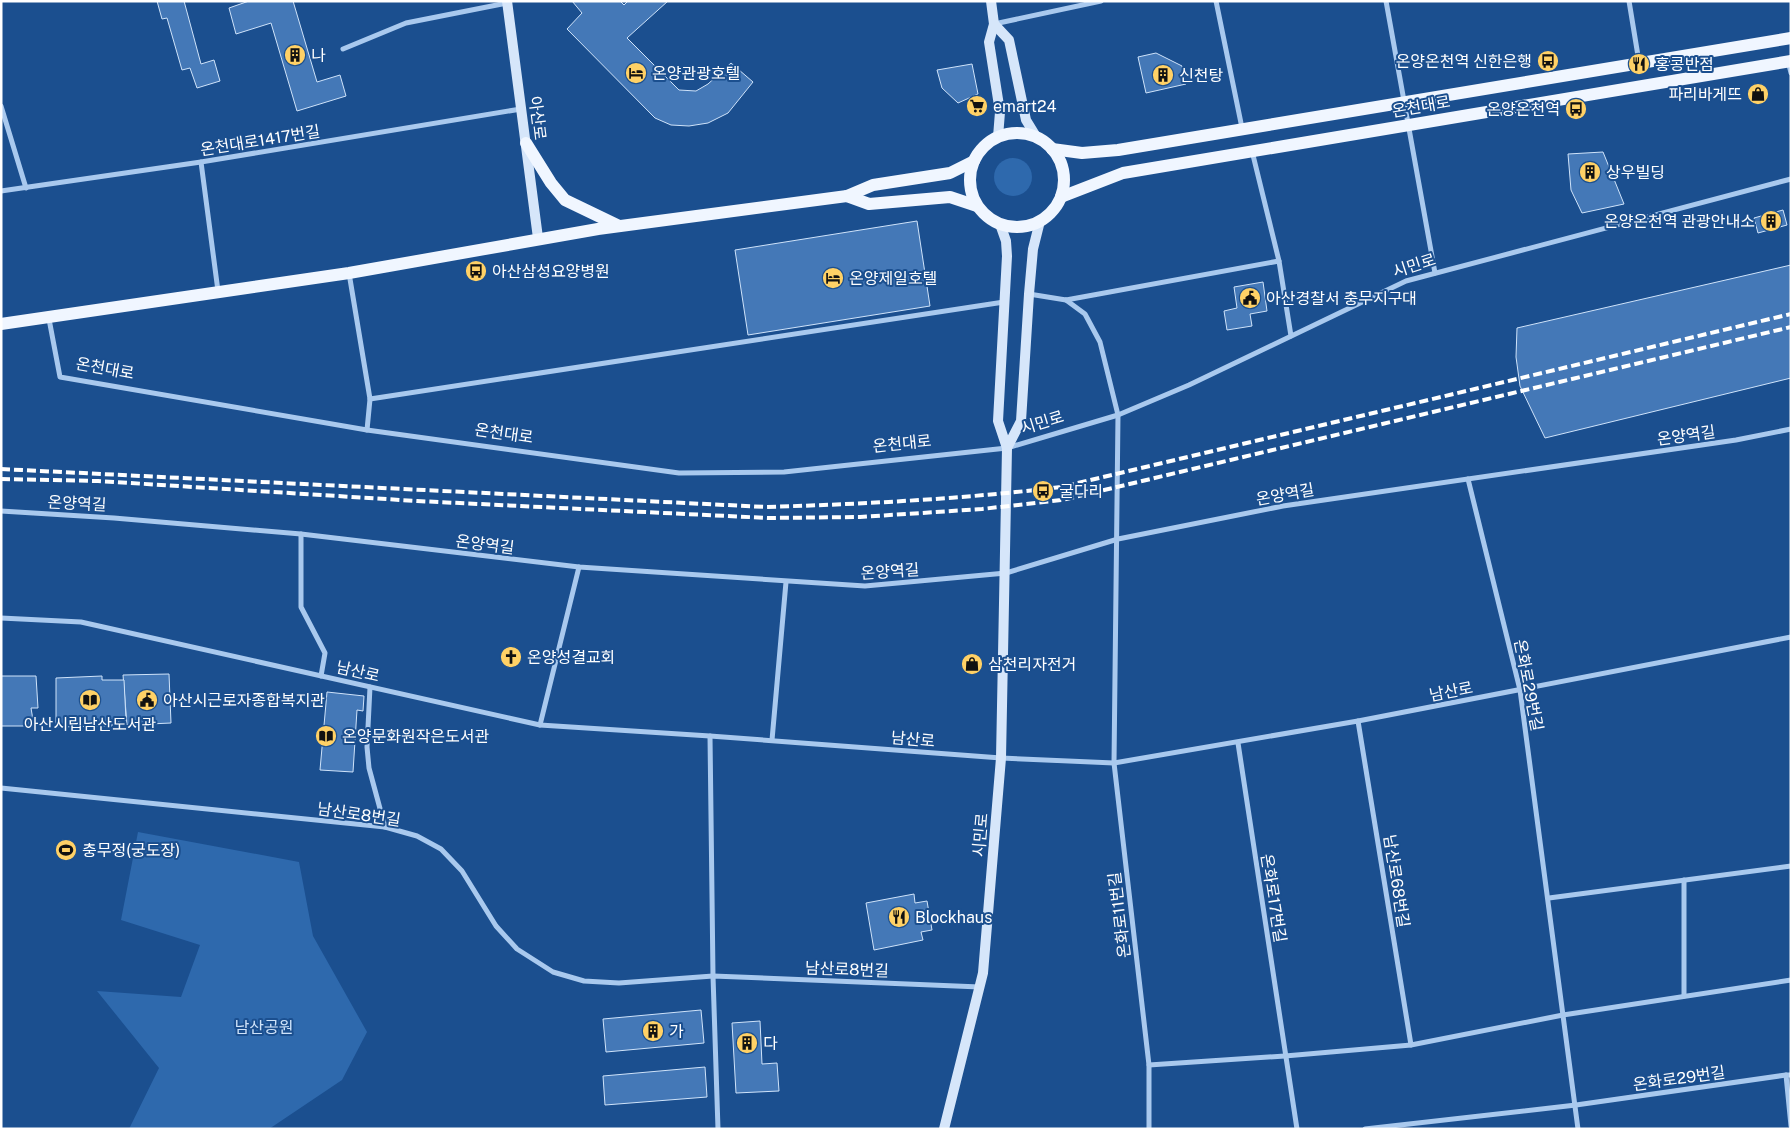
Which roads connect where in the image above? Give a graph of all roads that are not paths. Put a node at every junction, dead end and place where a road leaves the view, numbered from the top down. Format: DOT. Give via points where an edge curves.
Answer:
graph roads {
  1 [pos="990,1"];
  2 [pos="1101,1"];
  3 [pos="1216,1"];
  4 [pos="1386,1"];
  5 [pos="1629,1"];
  6 [pos="507,2"];
  7 [pos="994,24"];
  8 [pos="1791,38"];
  9 [pos="343,49"];
  10 [pos="1639,63"];
  11 [pos="1790,65"];
  12 [pos="1403,102"];
  13 [pos="1,106"];
  14 [pos="521,109"];
  15 [pos="1407,125"];
  16 [pos="1242,129"];
  17 [pos="998,137"];
  18 [pos="1037,138"];
  19 [pos="526,143"];
  20 [pos="1052,149"];
  21 [pos="1252,151"];
  22 [pos="974,161"];
  23 [pos="201,162"];
  24 [pos="1791,179"];
  25 [pos="26,188"];
  26 [pos="1,191"];
  27 [pos="848,196"];
  28 [pos="1061,196"];
  29 [pos="977,206"];
  30 [pos="1040,221"];
  31 [pos="1000,224"];
  32 [pos="619,226"];
  33 [pos="538,238"];
  34 [pos="1280,261"];
  35 [pos="349,273"];
  36 [pos="1434,273"];
  37 [pos="219,293"];
  38 [pos="1029,294"];
  39 [pos="1066,300"];
  40 [pos="1004,302"];
  41 [pos="48,317"];
  42 [pos="1,324"];
  43 [pos="1291,336"];
  44 [pos="370,399"];
  45 [pos="1118,415"];
  46 [pos="1791,429"];
  47 [pos="366,430"];
  48 [pos="1007,448"];
  49 [pos="1468,479"];
  50 [pos="1,511"];
  51 [pos="301,534"];
  52 [pos="1118,539"];
  53 [pos="579,567"];
  54 [pos="1006,573"];
  55 [pos="786,582"];
  56 [pos="1,618"];
  57 [pos="1791,637"];
  58 [pos="321,676"];
  59 [pos="370,687"];
  60 [pos="1520,690"];
  61 [pos="1358,721"];
  62 [pos="540,726"];
  63 [pos="710,736"];
  64 [pos="772,740"];
  65 [pos="1238,743"];
  66 [pos="1001,758"];
  67 [pos="1114,763"];
  68 [pos="1,788"];
  69 [pos="386,827"];
  70 [pos="1791,866"];
  71 [pos="1684,880"];
  72 [pos="1549,898"];
  73 [pos="713,976"];
  74 [pos="1791,980"];
  75 [pos="980,987"];
  76 [pos="1684,996"];
  77 [pos="1564,1015"];
  78 [pos="1411,1044"];
  79 [pos="1285,1056"];
  80 [pos="1149,1065"];
  81 [pos="1788,1075"];
  82 [pos="1576,1105"];
  83 [pos="1791,1126"];
  84 [pos="718,1129"];
  85 [pos="944,1129"];
  86 [pos="1149,1129"];
  87 [pos="1297,1129"];
  88 [pos="1365,1129"];
  89 [pos="1578,1129"];
  1 -- 7 [label="main road"];
  2 -- 7 [label="street"];
  3 -- 16 [label="street"];
  4 -- 12 [label="street, 온천대로"];
  5 -- 10 [label="street"];
  6 -- 9 [label="street" via="406,23"];
  6 -- 14 [label="main road, 아산로"];
  7 -- 17 [label="main road" via="989,42 1000,112"];
  7 -- 18 [label="main road" via="1009,40 1026,120"];
  8 -- 10 [label="main road, 온천대로"];
  10 -- 12 [label="main road, 온천대로"];
  11 -- 15 [label="main road, 온천대로"];
  12 -- 15 [label="street"];
  12 -- 16 [label="main road, 온천대로"];
  13 -- 25 [label="street"];
  14 -- 19 [label="main road, 아산로"];
  14 -- 23 [label="street, 온천대로1417번길"];
  15 -- 21 [label="main road, 온천대로"];
  15 -- 36 [label="street"];
  16 -- 20 [label="main road, 온천대로" via="1118,150 1082,153"];
  17 -- 18 [label="main road" via="1012,133"];
  17 -- 22 [label="main road" via="985,145"];
  18 -- 20 [label="main road"];
  19 -- 32 [label="main road" via="565,200"];
  19 -- 33 [label="main road, 아산로"];
  20 -- 28 [label="main road" via="1064,176"];
  21 -- 28 [label="main road, 온천대로" via="1123,173"];
  21 -- 34 [label="street"];
  22 -- 27 [label="main road" via="950,173 873,185"];
  22 -- 29 [label="main road" via="969,185"];
  23 -- 25 [label="street, 온천대로1417번길"];
  23 -- 37 [label="street"];
  24 -- 36 [label="street, 시민로"];
  25 -- 26 [label="street, 온천대로1417번길"];
  27 -- 29 [label="main road" via="869,204 950,198"];
  27 -- 32 [label="main road"];
  28 -- 30 [label="main road" via="1057,205"];
  29 -- 31 [label="main road" via="992,221"];
  30 -- 31 [label="main road" via="1020,227"];
  30 -- 38 [label="main road, 시민로" via="1033,249"];
  31 -- 40 [label="main road, 시민로" via="1006,241"];
  32 -- 33 [label="main road"];
  33 -- 35 [label="main road"];
  34 -- 39 [label="street"];
  34 -- 43 [label="street"];
  35 -- 37 [label="main road"];
  35 -- 44 [label="street"];
  36 -- 43 [label="street, 시민로" via="1406,281"];
  37 -- 41 [label="main road"];
  38 -- 39 [label="street"];
  38 -- 48 [label="main road, 시민로" via="1021,420"];
  39 -- 45 [label="street" via="1084,314 1100,342"];
  40 -- 44 [label="street"];
  40 -- 48 [label="main road, 시민로" via="998,421"];
  41 -- 42 [label="main road"];
  41 -- 47 [label="street, 온천대로" via="60,377"];
  43 -- 45 [label="street, 시민로"];
  44 -- 47 [label="street"];
  45 -- 48 [label="street, 시민로"];
  45 -- 52 [label="street"];
  46 -- 49 [label="street, 온양역길"];
  47 -- 48 [label="street, 온천대로" via="680,473 784,472"];
  48 -- 54 [label="main road, 시민로"];
  49 -- 52 [label="street, 온양역길" via="1283,506"];
  49 -- 60 [label="street, 온화로29번길"];
  50 -- 51 [label="street, 온양역길"];
  51 -- 53 [label="street, 온양역길"];
  51 -- 58 [label="street" via="302,607 325,653"];
  52 -- 54 [label="street, 온양역길"];
  52 -- 67 [label="street"];
  53 -- 55 [label="street, 온양역길"];
  53 -- 62 [label="street"];
  54 -- 55 [label="street, 온양역길" via="865,586"];
  54 -- 66 [label="main road, 시민로"];
  55 -- 64 [label="street"];
  56 -- 58 [label="street, 남산로" via="81,622"];
  57 -- 60 [label="street, 남산로"];
  58 -- 59 [label="street, 남산로"];
  59 -- 62 [label="street, 남산로"];
  59 -- 69 [label="street" via="369,768"];
  60 -- 61 [label="street, 남산로"];
  60 -- 72 [label="street, 온화로29번길"];
  61 -- 65 [label="street, 남산로"];
  61 -- 78 [label="street, 남산로68번길"];
  62 -- 63 [label="street, 남산로"];
  63 -- 64 [label="street, 남산로"];
  63 -- 73 [label="street"];
  64 -- 66 [label="street, 남산로"];
  65 -- 67 [label="street, 남산로"];
  65 -- 79 [label="street, 온화로17번길"];
  66 -- 67 [label="street, 남산로"];
  66 -- 75 [label="main road, 시민로"];
  67 -- 80 [label="street, 온화로11번길"];
  68 -- 69 [label="street, 남산로8번길"];
  69 -- 73 [label="street, 남산로8번길" via="417,836 441,849 462,871 496,926 517,949 553,972 584,982 619,983"];
  70 -- 71 [label="street"];
  71 -- 72 [label="street"];
  71 -- 76 [label="street"];
  72 -- 77 [label="street, 온화로29번길"];
  73 -- 75 [label="street, 남산로8번길"];
  73 -- 84 [label="street"];
  74 -- 76 [label="street"];
  75 -- 85 [label="main road, 시민로"];
  76 -- 77 [label="street"];
  77 -- 78 [label="street"];
  77 -- 82 [label="street, 온화로29번길"];
  78 -- 79 [label="street"];
  79 -- 80 [label="street"];
  79 -- 87 [label="street, 온화로17번길"];
  80 -- 86 [label="street, 온화로11번길"];
  81 -- 82 [label="street, 온화로29번길"];
  81 -- 83 [label="street, 온화로29번길"];
  82 -- 88 [label="street"];
  82 -- 89 [label="street, 온화로29번길"];
}
